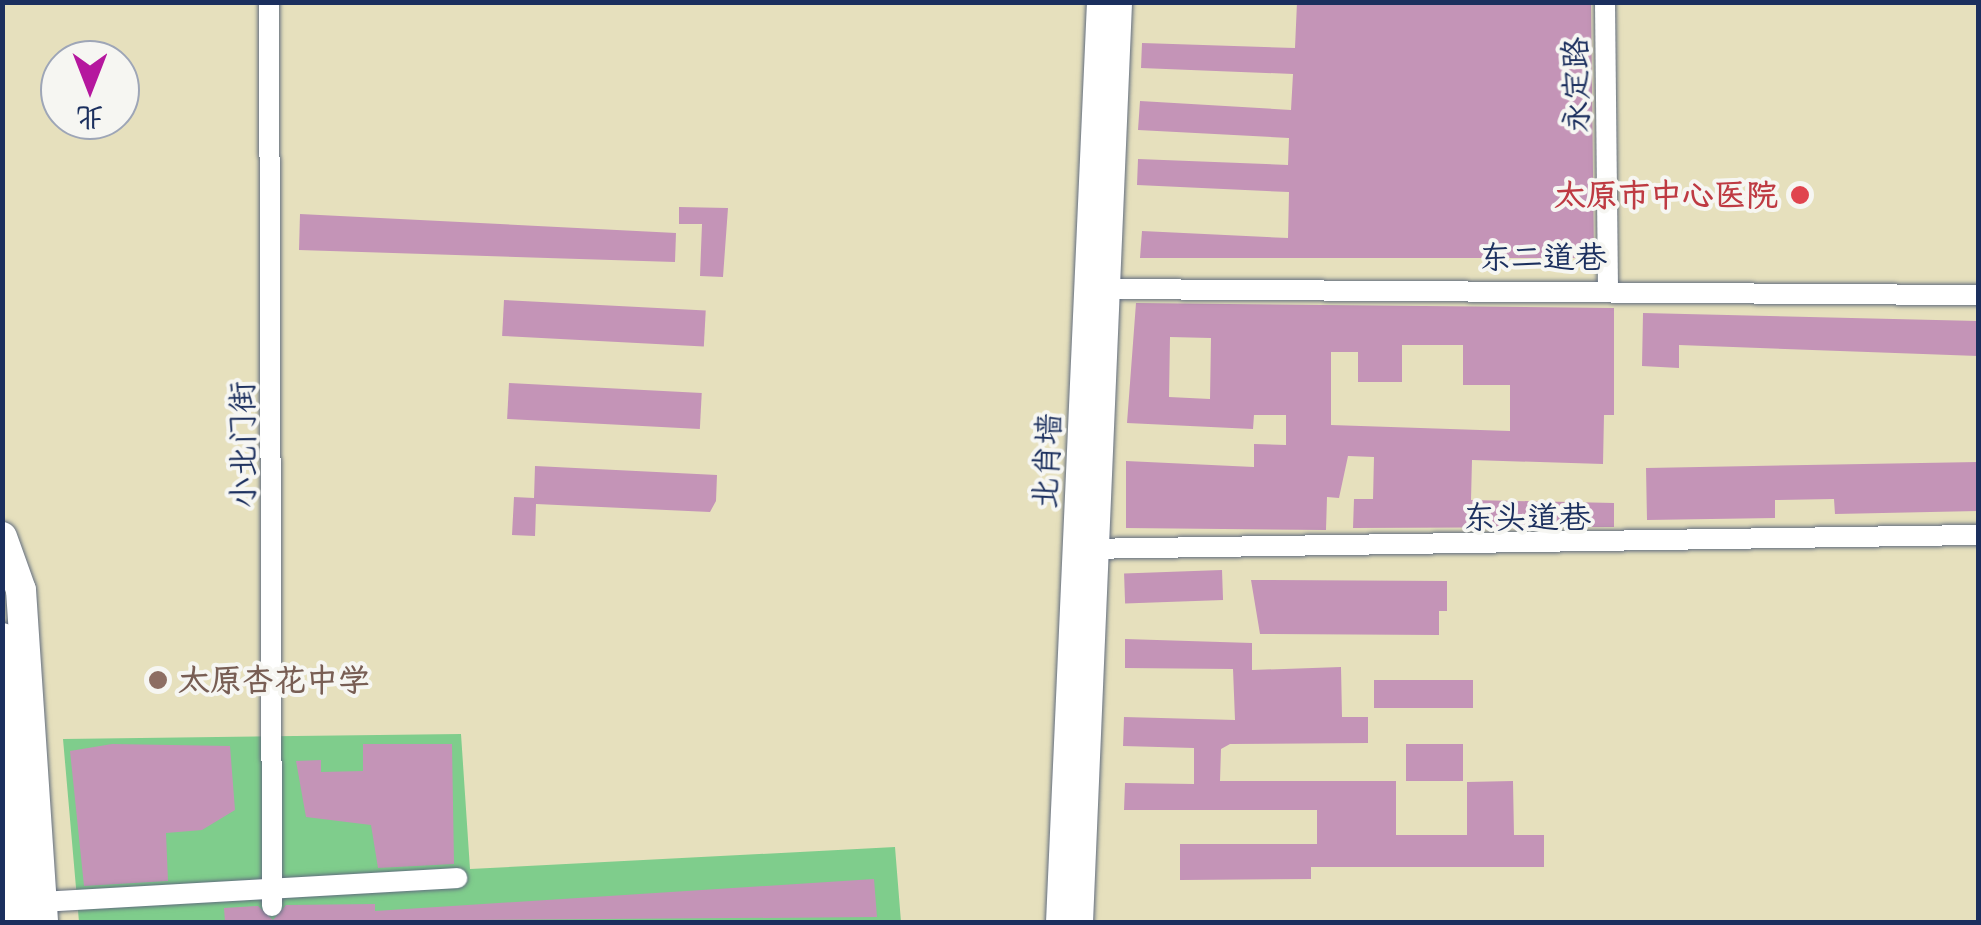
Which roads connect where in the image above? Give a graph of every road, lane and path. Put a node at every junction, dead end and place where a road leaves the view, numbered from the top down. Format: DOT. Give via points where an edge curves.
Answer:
graph roads {
  1 [pos="269,2"];
  2 [pos="1099,2"];
  3 [pos="1118,2"];
  4 [pos="1606,2"];
  5 [pos="1608,282"];
  6 [pos="1108,284"];
  7 [pos="1978,286"];
  8 [pos="1978,295"];
  9 [pos="1978,535"];
  10 [pos="2,538"];
  11 [pos="1085,548"];
  12 [pos="2,638"];
  13 [pos="457,878"];
  14 [pos="272,896"];
  15 [pos="35,916"];
  16 [pos="1058,922"];
  17 [pos="1080,922"];
  1 -- 14 [label="street, 小北门街"];
  2 -- 11 [label="street, 北肖墙"];
  3 -- 6 [label="street"];
  4 -- 5 [label="street, 永定路"];
  5 -- 6 [label="street, 东二道巷"];
  5 -- 7 [label="street, 东二道巷"];
  5 -- 8 [label="street, 东二道巷"];
  6 -- 11 [label="street"];
  9 -- 11 [label="street, 东头道巷"];
  10 -- 15 [label="main road" via="21,590"];
  11 -- 16 [label="street, 北肖墙"];
  11 -- 17 [label="street"];
  12 -- 15 [label="main road"];
  13 -- 14 [label="street"];
  14 -- 15 [label="street"];
}
